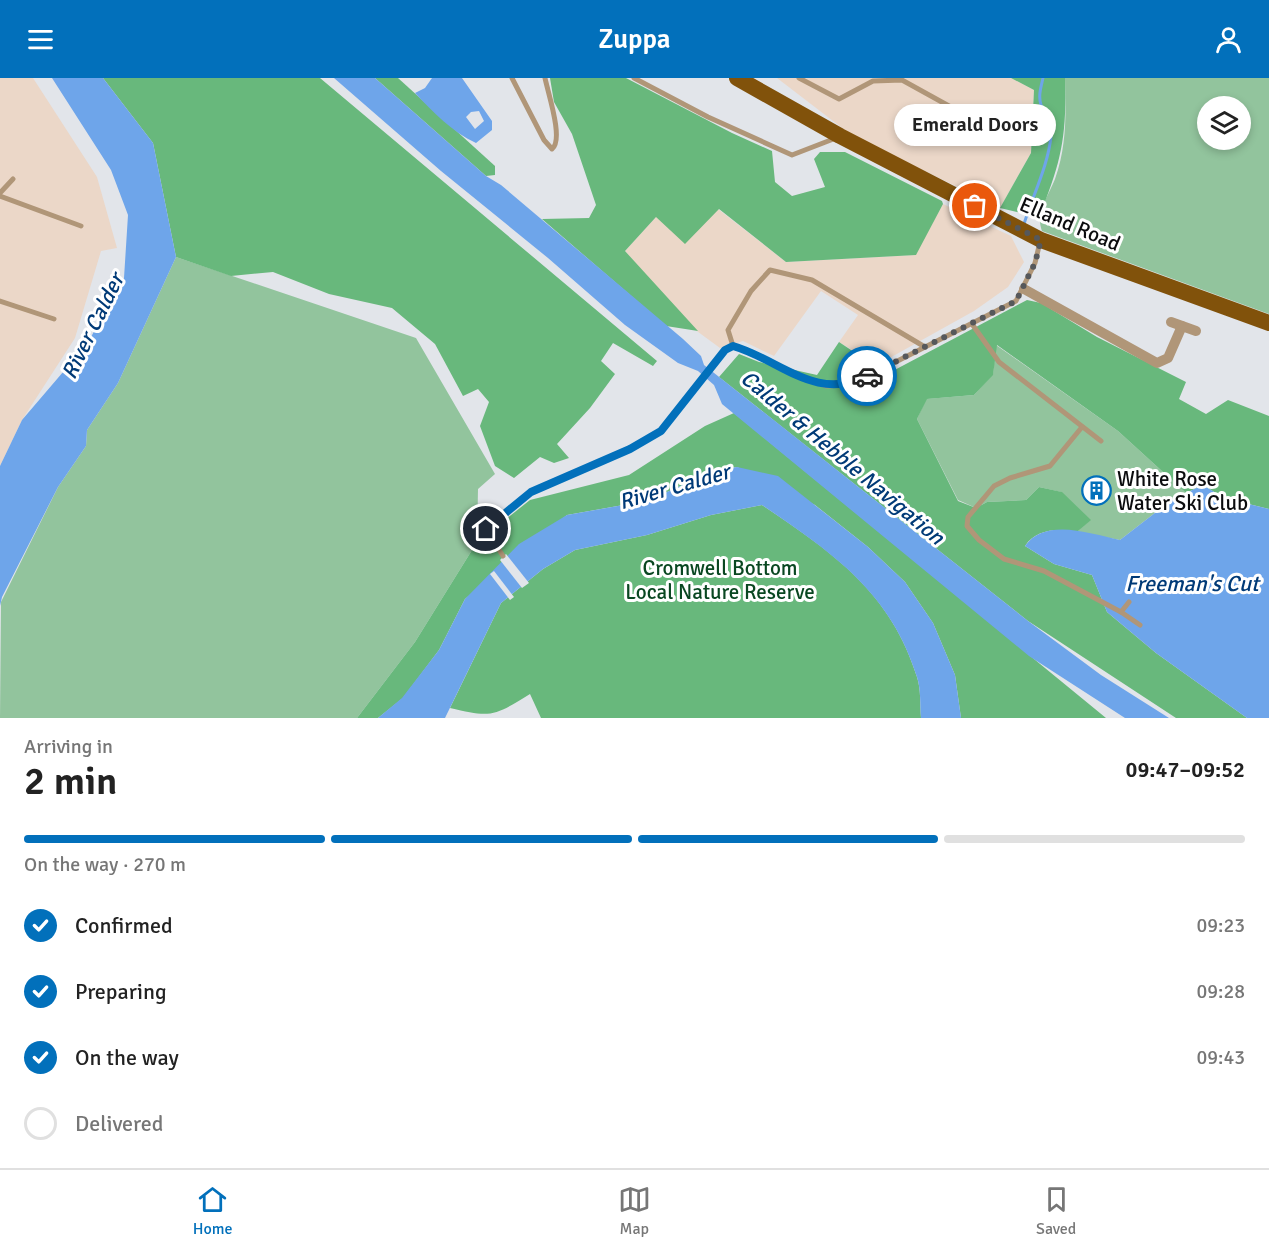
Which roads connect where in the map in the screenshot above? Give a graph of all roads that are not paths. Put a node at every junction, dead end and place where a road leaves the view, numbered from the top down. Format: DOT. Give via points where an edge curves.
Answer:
graph roads {
  1 [pos="512,78"];
  2 [pos="544,78"];
  3 [pos="634,78"];
  4 [pos="737,78"];
  5 [pos="799,78"];
  6 [pos="840,136"];
  7 [pos="1016,143"];
  8 [pos="13,179"];
  9 [pos="0,194"];
  10 [pos="81,225"];
  11 [pos="1041,240"];
  12 [pos="1024,289"];
  13 [pos="0,301"];
  14 [pos="54,319"];
  15 [pos="1171,322"];
  16 [pos="1269,323"];
  17 [pos="972,324"];
  18 [pos="1182,326"];
  19 [pos="1196,331"];
  20 [pos="733,346"];
  21 [pos="926,347"];
  22 [pos="1082,427"];
  23 [pos="1101,441"];
  24 [pos="503,556"];
  25 [pos="1129,602"];
  26 [pos="1121,612"];
  27 [pos="1140,625"];
  1 -- 2 [label="lane" via="543,140 552,149 557,132"];
  3 -- 6 [label="lane" via="792,155"];
  4 -- 6 [label="main road, Elland Road"];
  5 -- 7 [label="lane" via="839,99 873,81 902,80"];
  6 -- 11 [label="main road, Elland Road"];
  8 -- 9 [label="lane"];
  9 -- 10 [label="lane"];
  11 -- 12 [label="lane"];
  11 -- 16 [label="main road, Elland Road"];
  12 -- 17 [label="lane" via="1016,301"];
  12 -- 18 [label="street" via="1158,363 1168,358"];
  13 -- 14 [label="lane"];
  15 -- 18 [label="street"];
  17 -- 21 [label="lane"];
  17 -- 22 [label="lane" via="999,362"];
  18 -- 19 [label="street"];
  20 -- 21 [label="lane" via="826,386 850,385"];
  20 -- 21 [label="lane" via="728,330 738,310 770,270 812,280"];
  20 -- 24 [label="lane" via="718,358 661,431 630,449 531,492 486,529"];
  22 -- 23 [label="lane"];
  22 -- 26 [label="lane" via="1050,466 994,486 968,517 967,526 978,540 1004,559 1044,571"];
  25 -- 26 [label="lane"];
  26 -- 27 [label="lane"];
}
